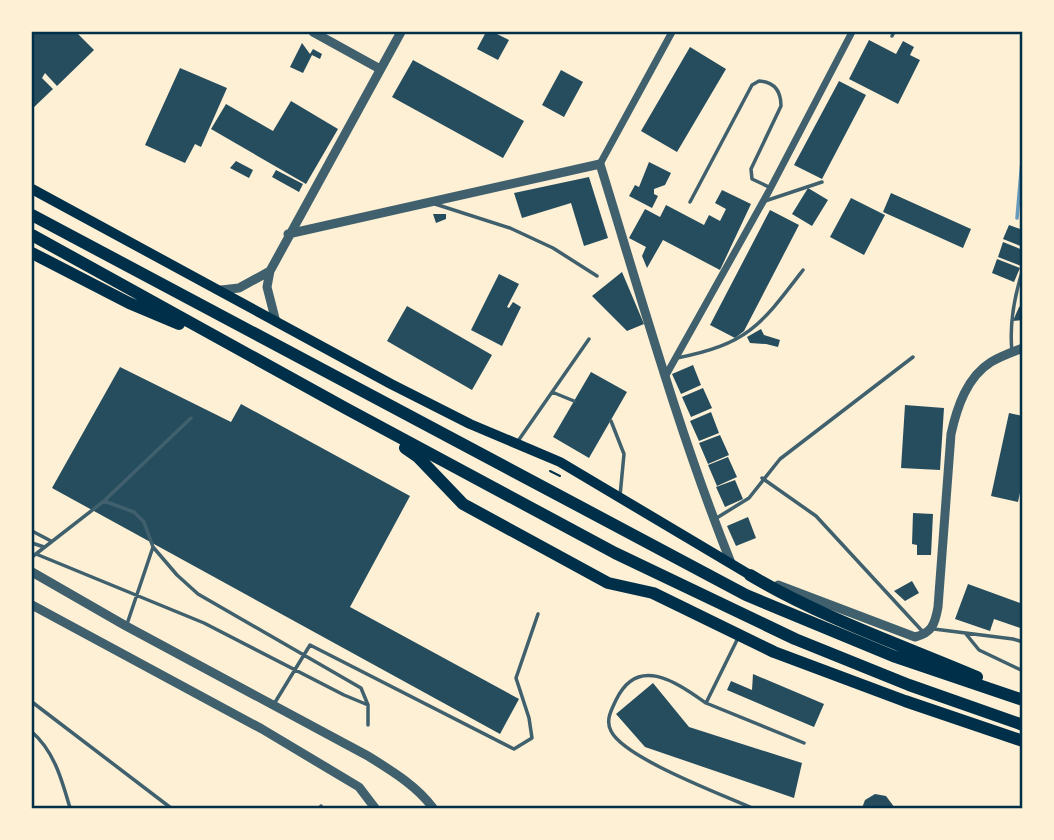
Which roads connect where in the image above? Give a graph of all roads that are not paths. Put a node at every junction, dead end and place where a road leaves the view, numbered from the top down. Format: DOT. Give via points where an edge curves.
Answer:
graph roads {
  1 [pos="313,32"];
  2 [pos="401,32"];
  3 [pos="673,32"];
  4 [pos="852,32"];
  5 [pos="380,69"];
  6 [pos="600,164"];
  7 [pos="822,182"];
  8 [pos="32,188"];
  9 [pos="771,188"];
  10 [pos="763,201"];
  11 [pos="430,202"];
  12 [pos="690,202"];
  13 [pos="32,215"];
  14 [pos="32,234"];
  15 [pos="288,234"];
  16 [pos="32,253"];
  17 [pos="1023,269"];
  18 [pos="803,270"];
  19 [pos="270,271"];
  20 [pos="597,276"];
  21 [pos="220,290"];
  22 [pos="276,322"];
  23 [pos="589,339"];
  24 [pos="235,347"];
  25 [pos="1023,348"];
  26 [pos="1012,352"];
  27 [pos="913,357"];
  28 [pos="675,358"];
  29 [pos="665,377"];
  30 [pos="552,392"];
  31 [pos="574,401"];
  32 [pos="347,409"];
  33 [pos="191,418"];
  34 [pos="611,421"];
  35 [pos="517,442"];
  36 [pos="762,478"];
  37 [pos="620,496"];
  38 [pos="104,501"];
  39 [pos="714,520"];
  40 [pos="32,531"];
  41 [pos="52,541"];
  42 [pos="32,543"];
  43 [pos="44,547"];
  44 [pos="153,547"];
  45 [pos="34,556"];
  46 [pos="731,563"];
  47 [pos="32,572"];
  48 [pos="750,575"];
  49 [pos="32,605"];
  50 [pos="538,614"];
  51 [pos="126,626"];
  52 [pos="929,631"];
  53 [pos="966,634"];
  54 [pos="738,636"];
  55 [pos="1023,642"];
  56 [pos="1023,671"];
  57 [pos="1023,698"];
  58 [pos="32,702"];
  59 [pos="706,703"];
  60 [pos="274,704"];
  61 [pos="368,705"];
  62 [pos="368,725"];
  63 [pos="1023,725"];
  64 [pos="32,732"];
  65 [pos="1023,741"];
  66 [pos="803,743"];
  67 [pos="70,808"];
  68 [pos="171,808"];
  69 [pos="374,808"];
  70 [pos="433,808"];
  71 [pos="752,808"];
  1 -- 5 [label="street"];
  2 -- 5 [label="street"];
  3 -- 6 [label="street"];
  4 -- 9 [label="street"];
  5 -- 15 [label="street"];
  6 -- 11 [label="street"];
  6 -- 29 [label="street"];
  7 -- 10 [label="lane"];
  8 -- 21 [label="main road"];
  9 -- 10 [label="street"];
  9 -- 12 [label="lane" via="752,178 751,169 781,96 773,85 759,81 752,85"];
  10 -- 28 [label="street"];
  11 -- 15 [label="street"];
  11 -- 20 [label="lane" via="510,228"];
  13 -- 57 [label="highway" via="746,595 892,656"];
  14 -- 24 [label="highway"];
  15 -- 19 [label="street"];
  16 -- 24 [label="highway" via="129,303"];
  17 -- 26 [label="lane" via="1010,331"];
  18 -- 28 [label="lane" via="748,334 710,351"];
  19 -- 21 [label="street" via="239,288"];
  19 -- 22 [label="street" via="267,287"];
  21 -- 22 [label="main road"];
  22 -- 35 [label="main road" via="458,418"];
  23 -- 30 [label="lane"];
  24 -- 32 [label="highway"];
  25 -- 26 [label="street"];
  26 -- 52 [label="street" via="990,362 975,377 956,412 938,607"];
  27 -- 36 [label="lane" via="780,459"];
  28 -- 29 [label="street"];
  29 -- 39 [label="street"];
  30 -- 31 [label="lane"];
  30 -- 35 [label="lane"];
  32 -- 54 [label="highway" via="418,457 463,504 608,583 653,593"];
  32 -- 63 [label="highway" via="615,553 747,617 909,685"];
  33 -- 38 [label="lane"];
  34 -- 37 [label="lane" via="624,454"];
  35 -- 37 [label="main road"];
  36 -- 39 [label="lane" via="749,498"];
  36 -- 52 [label="lane" via="816,516"];
  37 -- 46 [label="main road"];
  38 -- 41 [label="lane"];
  38 -- 44 [label="lane" via="134,512 144,522"];
  39 -- 46 [label="street"];
  40 -- 41 [label="lane"];
  41 -- 43 [label="lane"];
  42 -- 43 [label="lane"];
  43 -- 45 [label="lane"];
  44 -- 51 [label="lane"];
  44 -- 61 [label="lane" via="198,594 361,688"];
  45 -- 61 [label="lane" via="204,623"];
  46 -- 48 [label="main road"];
  47 -- 51 [label="street"];
  48 -- 52 [label="street" via="915,636"];
  48 -- 57 [label="highway" via="776,591"];
  49 -- 69 [label="street" via="262,729 359,787"];
  50 -- 60 [label="lane" via="516,678 532,738 514,749 310,645"];
  51 -- 60 [label="street"];
  52 -- 53 [label="lane"];
  53 -- 55 [label="lane"];
  53 -- 56 [label="lane" via="979,650"];
  54 -- 59 [label="lane"];
  54 -- 65 [label="highway" via="893,697"];
  58 -- 68 [label="lane"];
  59 -- 66 [label="lane"];
  59 -- 71 [label="lane" via="671,680 632,678 620,691 609,716 610,730 631,752"];
  60 -- 70 [label="street" via="397,773"];
  61 -- 62 [label="lane"];
  64 -- 67 [label="lane" via="59,770"];
}
